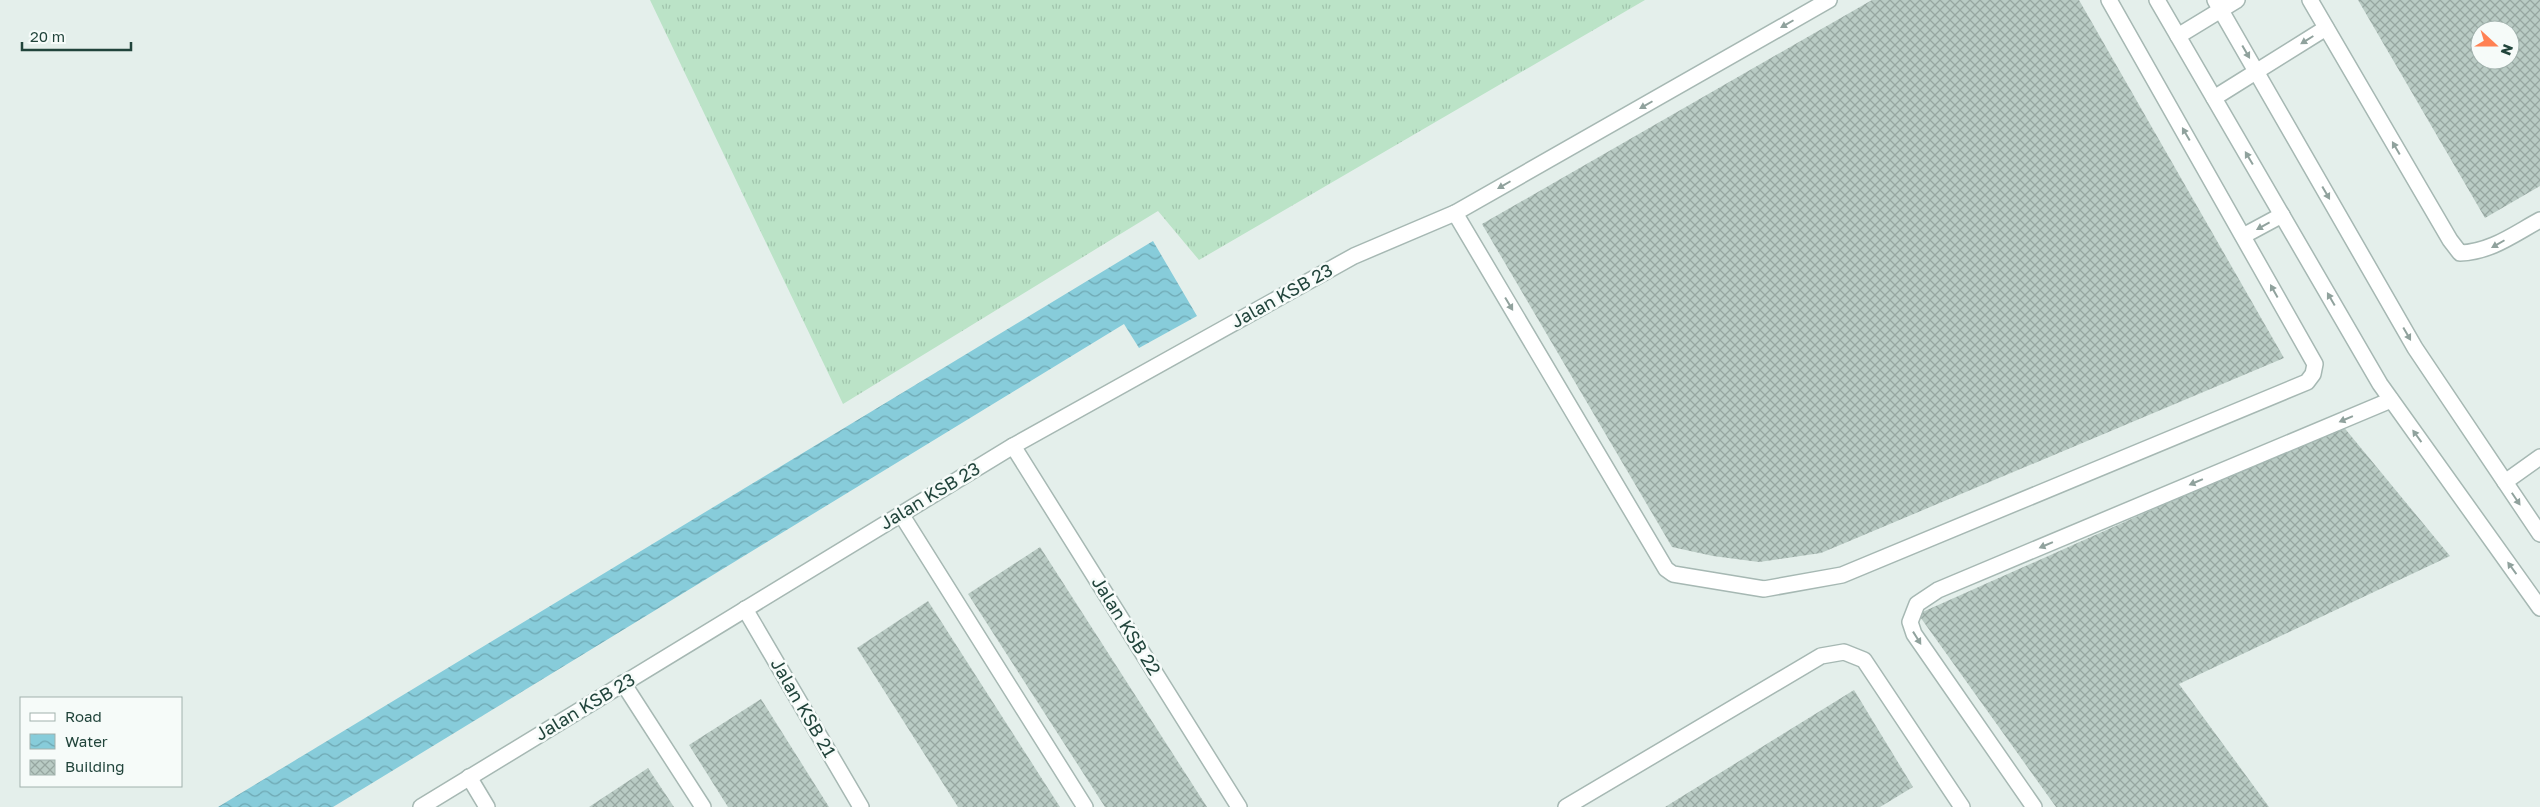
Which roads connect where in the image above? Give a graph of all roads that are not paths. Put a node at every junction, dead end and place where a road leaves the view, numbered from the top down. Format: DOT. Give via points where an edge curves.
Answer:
graph roads {
  1 [pos="1829,0"];
  2 [pos="2109,0"];
  3 [pos="2157,0"];
  4 [pos="2237,0"];
  5 [pos="2310,0"];
  6 [pos="2218,5"];
  7 [pos="2326,28"];
  8 [pos="2178,36"];
  9 [pos="2257,72"];
  10 [pos="2214,98"];
  11 [pos="1455,213"];
  12 [pos="2282,215"];
  13 [pos="2540,220"];
  14 [pos="2243,236"];
  15 [pos="2391,400"];
  16 [pos="1013,446"];
  17 [pos="2540,457"];
  18 [pos="2504,482"];
  19 [pos="901,514"];
  20 [pos="2540,534"];
  21 [pos="2540,608"];
  22 [pos="745,609"];
  23 [pos="624,683"];
  24 [pos="469,778"];
  25 [pos="1959,806"];
  26 [pos="421,807"];
  27 [pos="487,807"];
  28 [pos="703,807"];
  29 [pos="861,807"];
  30 [pos="1085,807"];
  31 [pos="1239,807"];
  32 [pos="1566,807"];
  33 [pos="2034,807"];
  1 -- 11 [label="street, Jalan KSB 23, one-way"];
  14 -- 2 [label="street, one-way"];
  3 -- 8 [label="street"];
  4 -- 6 [label="street"];
  5 -- 7 [label="street"];
  6 -- 8 [label="street"];
  6 -- 9 [label="street, one-way"];
  7 -- 9 [label="street, one-way"];
  13 -- 7 [label="street, one-way" via="2488,249 2460,253"];
  8 -- 10 [label="street"];
  9 -- 10 [label="street"];
  9 -- 18 [label="street, one-way" via="2415,348"];
  12 -- 10 [label="street, one-way"];
  11 -- 14 [label="street, one-way" via="1666,569 1673,574 1764,589 1842,575 2307,382 2315,364"];
  11 -- 16 [label="street, Jalan KSB 23" via="1354,256"];
  12 -- 14 [label="street, one-way"];
  15 -- 12 [label="street, one-way"];
  21 -- 15 [label="street, one-way"];
  15 -- 33 [label="street, one-way" via="1938,590 1917,604 1910,622 1914,634"];
  16 -- 19 [label="street, Jalan KSB 23"];
  16 -- 31 [label="street, Jalan KSB 22"];
  17 -- 18 [label="street"];
  18 -- 20 [label="street, one-way"];
  19 -- 22 [label="street, Jalan KSB 23"];
  19 -- 30 [label="street"];
  22 -- 23 [label="street, Jalan KSB 23"];
  22 -- 29 [label="street, Jalan KSB 21"];
  23 -- 24 [label="street, Jalan KSB 23"];
  23 -- 28 [label="street"];
  24 -- 26 [label="street, Jalan KSB 23"];
  24 -- 27 [label="street"];
  25 -- 32 [label="street" via="1864,660 1844,652 1820,656"];
}
